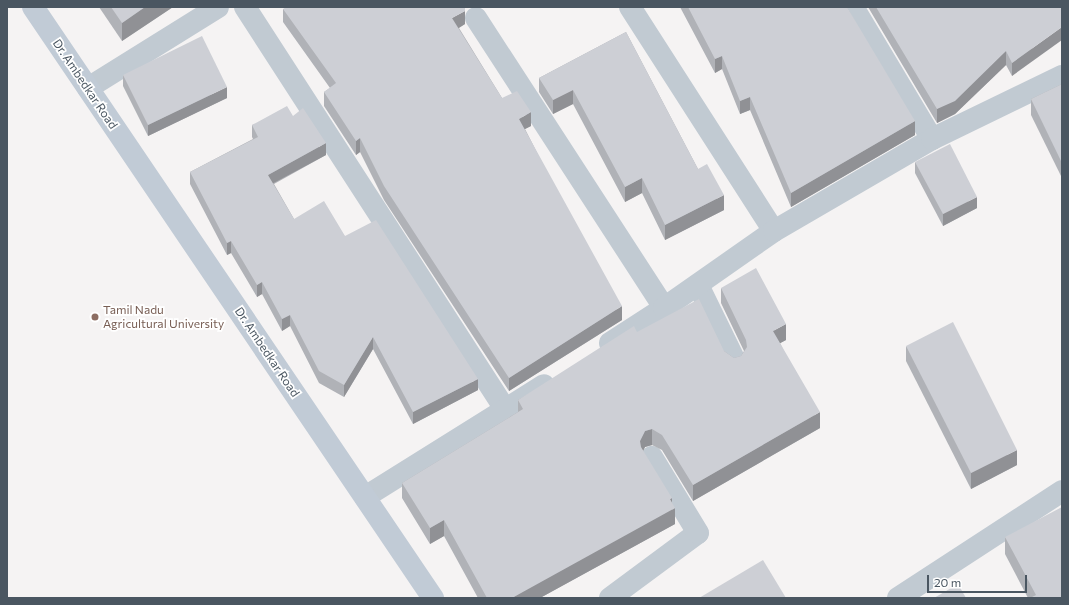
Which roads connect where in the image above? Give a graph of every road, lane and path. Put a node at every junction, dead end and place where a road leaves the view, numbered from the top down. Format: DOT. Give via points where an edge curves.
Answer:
graph roads {
  1 [pos="33,7"];
  2 [pos="218,7"];
  3 [pos="245,7"];
  4 [pos="630,7"];
  5 [pos="853,7"];
  6 [pos="476,18"];
  7 [pos="1062,76"];
  8 [pos="88,88"];
  9 [pos="932,139"];
  10 [pos="774,231"];
  11 [pos="698,285"];
  12 [pos="664,308"];
  13 [pos="592,355"];
  14 [pos="735,361"];
  15 [pos="558,376"];
  16 [pos="505,410"];
  17 [pos="652,457"];
  18 [pos="1062,491"];
  19 [pos="365,498"];
  20 [pos="433,598"];
  21 [pos="610,598"];
  22 [pos="898,598"];
  1 -- 8 [label="street, Dr. Ambedkar Road"];
  2 -- 8 [label="street"];
  3 -- 16 [label="street"];
  4 -- 10 [label="street"];
  5 -- 9 [label="street"];
  6 -- 12 [label="street"];
  7 -- 9 [label="street"];
  8 -- 19 [label="street, Dr. Ambedkar Road"];
  9 -- 10 [label="street"];
  10 -- 11 [label="street"];
  11 -- 12 [label="street"];
  11 -- 14 [label="street"];
  12 -- 13 [label="street"];
  15 -- 16 [label="street"];
  16 -- 19 [label="street"];
  17 -- 21 [label="street" via="698,533"];
  18 -- 22 [label="street"];
  19 -- 20 [label="street, Dr. Ambedkar Road"];
}
